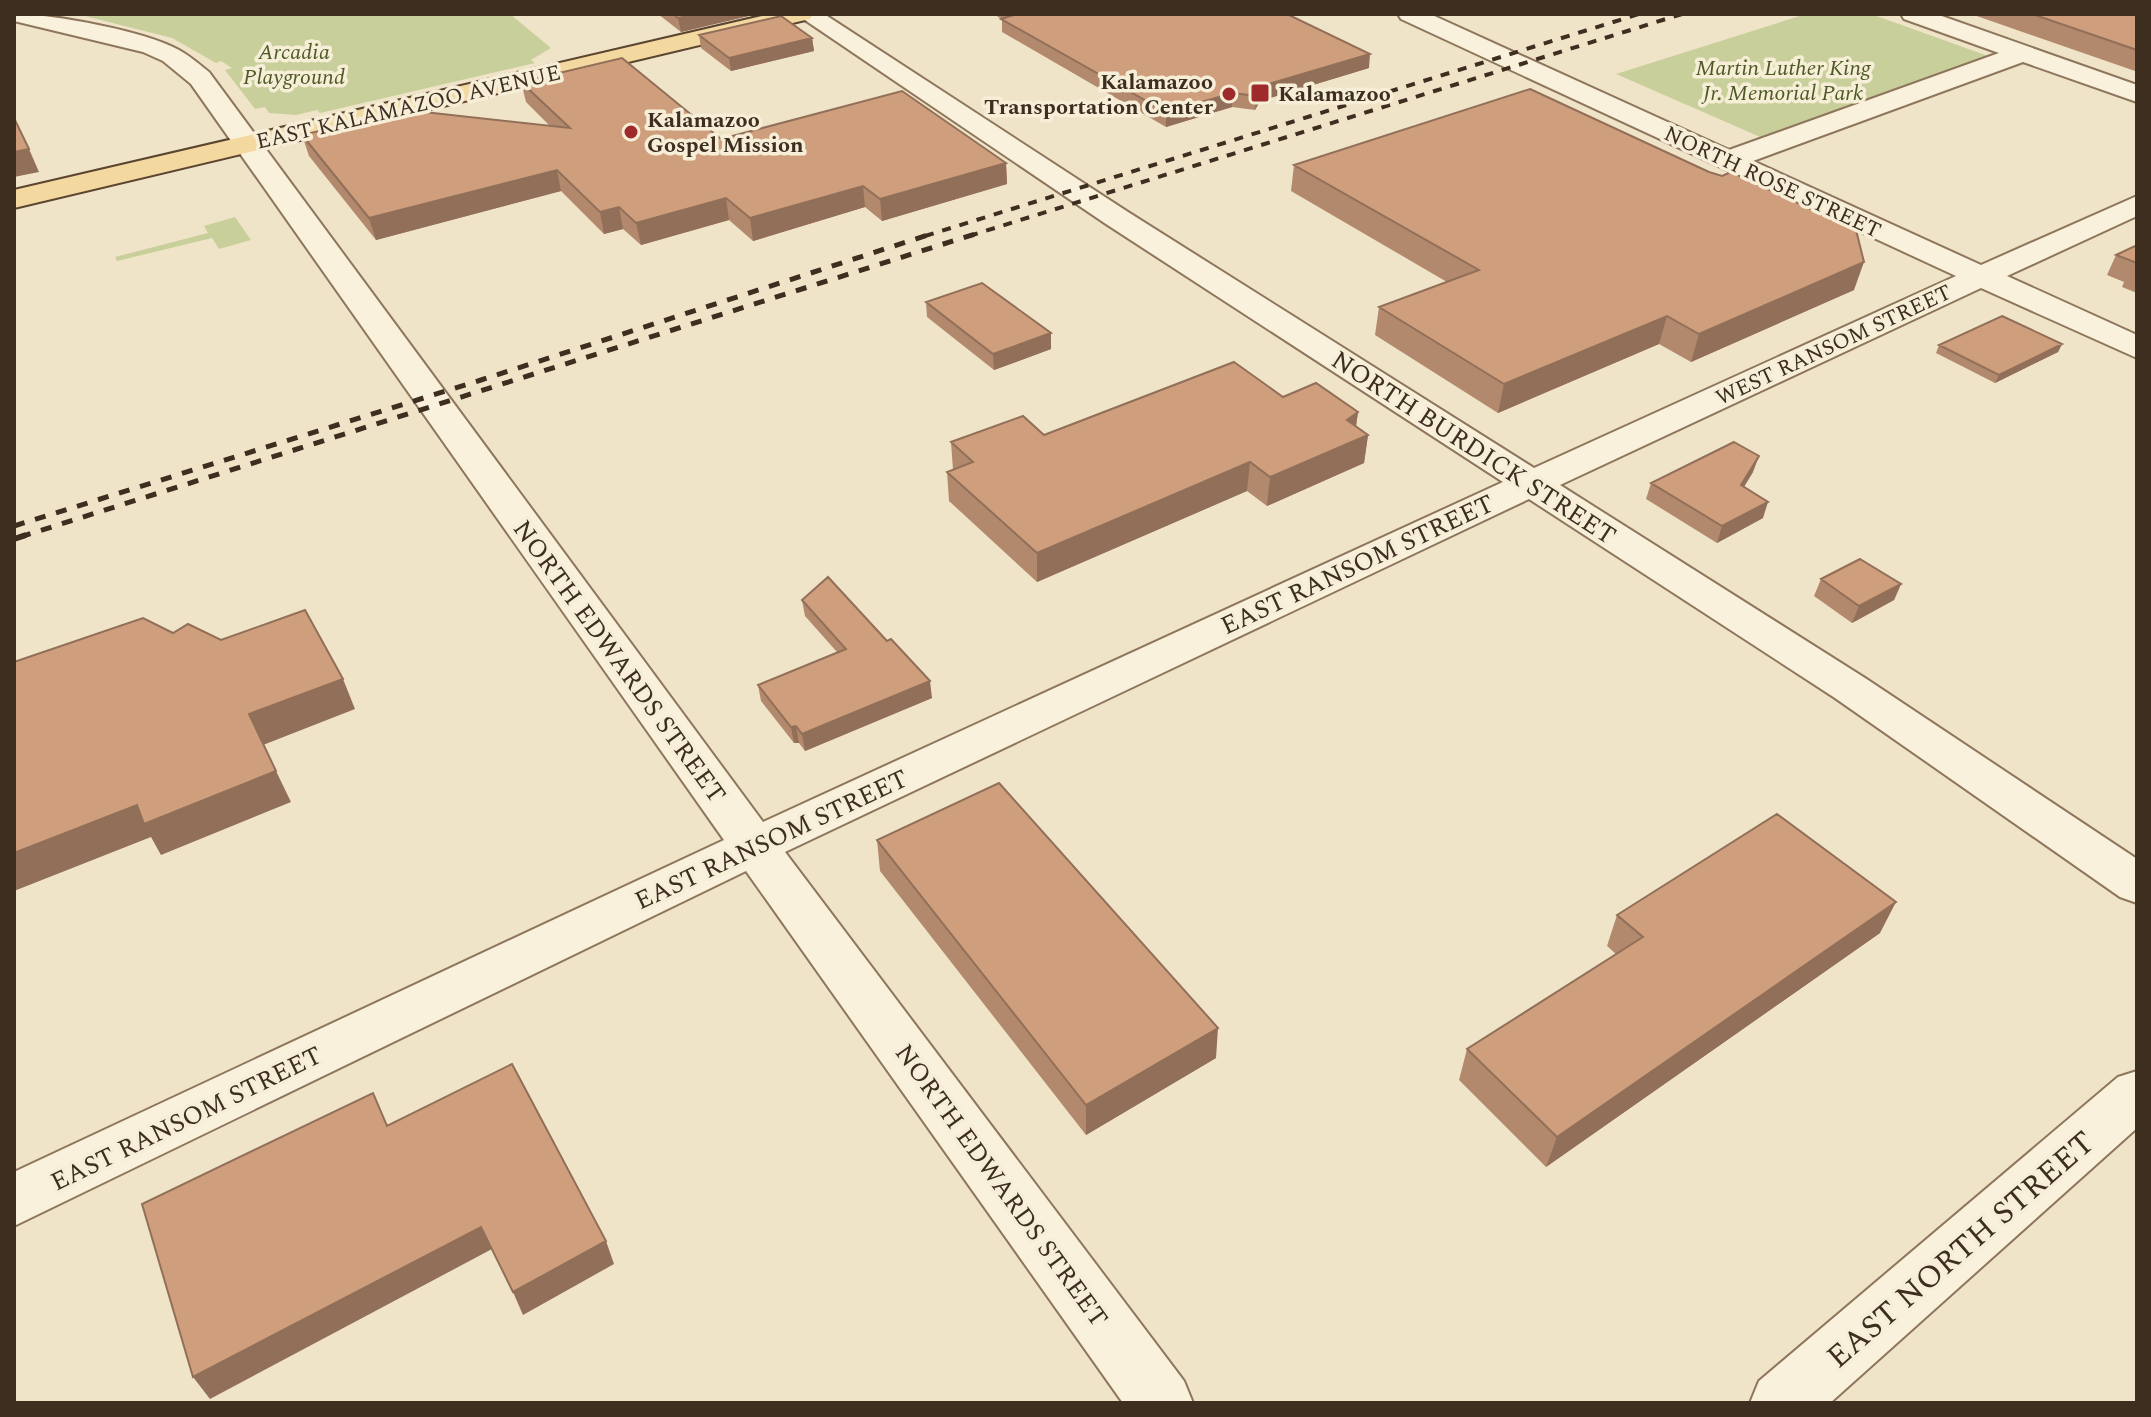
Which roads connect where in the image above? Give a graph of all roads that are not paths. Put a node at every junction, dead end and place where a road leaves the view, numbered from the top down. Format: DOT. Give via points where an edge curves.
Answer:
graph roads {
  1 [pos="14,14"];
  2 [pos="801,14"];
  3 [pos="808,14"];
  4 [pos="1410,14"];
  5 [pos="1913,14"];
  6 [pos="2023,53"];
  7 [pos="2137,94"];
  8 [pos="248,143"];
  9 [pos="1728,160"];
  10 [pos="14,199"];
  11 [pos="2137,205"];
  12 [pos="1980,276"];
  13 [pos="2137,348"];
  14 [pos="1530,484"];
  15 [pos="755,846"];
  16 [pos="2137,884"];
  17 [pos="2137,1094"];
  18 [pos="14,1200"];
  19 [pos="1161,1403"];
  20 [pos="1782,1403"];
  1 -- 8 [label="street, NORTH EDWARDS STREET" via="126,39 172,56 200,78"];
  2 -- 8 [label="main road, EAST KALAMAZOO AVENUE"];
  3 -- 14 [label="street, NORTH BURDICK STREET"];
  4 -- 9 [label="street, NORTH ROSE STREET"];
  5 -- 6 [label="street"];
  6 -- 7 [label="street"];
  6 -- 9 [label="street"];
  8 -- 10 [label="main road, EAST KALAMAZOO AVENUE"];
  8 -- 15 [label="street, NORTH EDWARDS STREET"];
  9 -- 12 [label="street, NORTH ROSE STREET"];
  11 -- 12 [label="street, WEST RANSOM STREET"];
  12 -- 13 [label="street, NORTH ROSE STREET"];
  12 -- 14 [label="street, WEST RANSOM STREET"];
  14 -- 15 [label="street, EAST RANSOM STREET"];
  14 -- 16 [label="street, NORTH BURDICK STREET" via="1850,688"];
  15 -- 18 [label="street, EAST RANSOM STREET"];
  15 -- 19 [label="street, NORTH EDWARDS STREET"];
  17 -- 20 [label="street, EAST NORTH STREET"];
}
